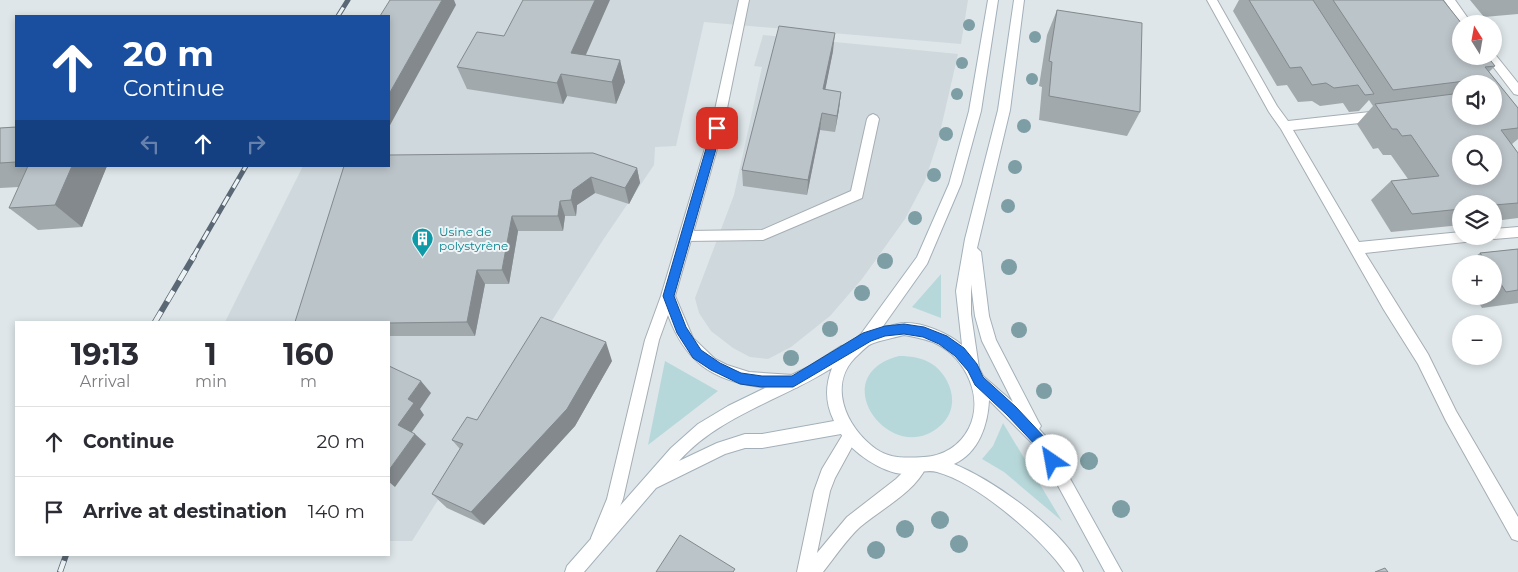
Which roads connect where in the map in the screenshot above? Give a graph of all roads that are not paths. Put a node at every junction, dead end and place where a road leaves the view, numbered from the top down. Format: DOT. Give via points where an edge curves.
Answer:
graph roads {
  1 [pos="744,0"];
  2 [pos="993,0"];
  3 [pos="1019,0"];
  4 [pos="1212,0"];
  5 [pos="1449,0"];
  6 [pos="1460,15"];
  7 [pos="1496,65"];
  8 [pos="1515,96"];
  9 [pos="1389,115"];
  10 [pos="873,119"];
  11 [pos="1285,126"];
  12 [pos="1518,232"];
  13 [pos="1502,233"];
  14 [pos="686,236"];
  15 [pos="1452,238"];
  16 [pos="972,239"];
  17 [pos="1356,248"];
  18 [pos="668,296"];
  19 [pos="867,337"];
  20 [pos="852,348"];
  21 [pos="976,374"];
  22 [pos="793,382"];
  23 [pos="846,432"];
  24 [pos="1043,444"];
  25 [pos="936,464"];
  26 [pos="918,467"];
  27 [pos="651,482"];
  28 [pos="1518,534"];
  29 [pos="598,542"];
  30 [pos="573,572"];
  31 [pos="804,572"];
  32 [pos="812,572"];
  33 [pos="1075,572"];
  34 [pos="1114,572"];
  1 -- 14 [label="main road" via="717,128"];
  2 -- 19 [label="main road" via="974,112 956,184 922,260"];
  3 -- 16 [label="main road" via="1004,110"];
  4 -- 11 [label="street"];
  5 -- 6 [label="main road"];
  7 -- 8 [label="main road"];
  9 -- 11 [label="main road" via="1369,113"];
  10 -- 14 [label="main road" via="857,194 763,235"];
  11 -- 17 [label="main road"];
  12 -- 13 [label="main road"];
  14 -- 18 [label="main road"];
  15 -- 17 [label="main road"];
  16 -- 21 [label="main road" via="963,291 964,314"];
  16 -- 24 [label="main road" via="982,316 989,341"];
  17 -- 28 [label="main road" via="1423,359 1451,416"];
  18 -- 22 [label="main road" via="681,330 697,354 740,378"];
  18 -- 29 [label="main road" via="652,340 615,499"];
  19 -- 20 [label="main road"];
  19 -- 21 [label="main road" via="895,330 924,332 960,352"];
  20 -- 22 [label="main road"];
  20 -- 23 [label="main road" via="835,374 833,390 834,406"];
  21 -- 24 [label="main road"];
  21 -- 25 [label="main road" via="982,395 980,424 973,437 951,458"];
  22 -- 27 [label="main road" via="733,411 703,430"];
  23 -- 26 [label="main road" via="863,449 880,459"];
  23 -- 27 [label="main road" via="745,441"];
  23 -- 31 [label="main road" via="822,491"];
  24 -- 34 [label="main road"];
  25 -- 26 [label="main road"];
  25 -- 33 [label="main road" via="953,470 998,498 1043,534"];
  26 -- 32 [label="main road" via="853,523"];
  27 -- 29 [label="main road"];
  29 -- 30 [label="main road"];
}
